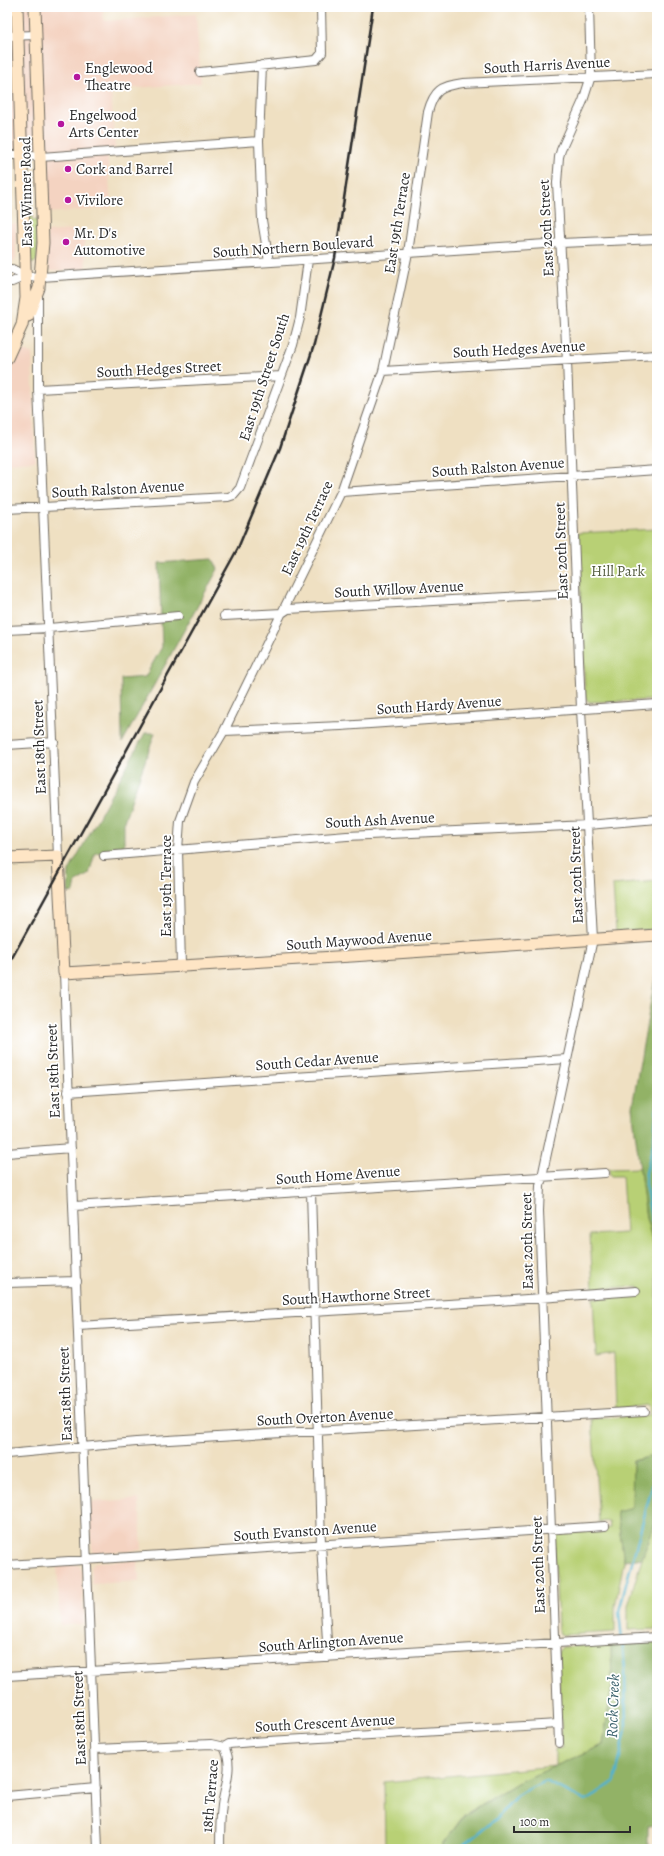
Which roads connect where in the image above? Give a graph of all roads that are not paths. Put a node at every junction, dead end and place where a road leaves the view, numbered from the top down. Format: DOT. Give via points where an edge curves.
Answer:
graph roads {
  1 [pos="17,7"];
  2 [pos="35,7"];
  3 [pos="321,7"];
  4 [pos="589,7"];
  5 [pos="18,35"];
  6 [pos="36,35"];
  7 [pos="7,36"];
  8 [pos="262,65"];
  9 [pos="200,72"];
  10 [pos="657,74"];
  11 [pos="591,76"];
  12 [pos="440,89"];
  13 [pos="259,141"];
  14 [pos="22,154"];
  15 [pos="7,155"];
  16 [pos="41,156"];
  17 [pos="657,239"];
  18 [pos="561,243"];
  19 [pos="408,253"];
  20 [pos="308,260"];
  21 [pos="269,262"];
  22 [pos="7,269"];
  23 [pos="26,276"];
  24 [pos="41,277"];
  25 [pos="7,282"];
  26 [pos="38,291"];
  27 [pos="22,325"];
  28 [pos="657,355"];
  29 [pos="7,358"];
  30 [pos="567,361"];
  31 [pos="383,371"];
  32 [pos="281,376"];
  33 [pos="38,389"];
  34 [pos="657,470"];
  35 [pos="572,476"];
  36 [pos="341,492"];
  37 [pos="231,496"];
  38 [pos="44,507"];
  39 [pos="7,509"];
  40 [pos="576,593"];
  41 [pos="282,613"];
  42 [pos="178,616"];
  43 [pos="224,616"];
  44 [pos="50,628"];
  45 [pos="7,630"];
  46 [pos="657,704"];
  47 [pos="581,709"];
  48 [pos="224,731"];
  49 [pos="54,742"];
  50 [pos="7,745"];
  51 [pos="657,819"];
  52 [pos="588,825"];
  53 [pos="178,850"];
  54 [pos="58,856"];
  55 [pos="104,856"];
  56 [pos="7,858"];
  57 [pos="657,935"];
  58 [pos="593,939"];
  59 [pos="181,966"];
  60 [pos="64,973"];
  61 [pos="567,1059"];
  62 [pos="68,1092"];
  63 [pos="71,1148"];
  64 [pos="7,1153"];
  65 [pos="605,1173"];
  66 [pos="542,1177"];
  67 [pos="311,1191"];
  68 [pos="74,1206"];
  69 [pos="77,1281"];
  70 [pos="7,1283"];
  71 [pos="636,1291"];
  72 [pos="542,1298"];
  73 [pos="314,1312"];
  74 [pos="78,1326"];
  75 [pos="644,1411"];
  76 [pos="546,1417"];
  77 [pos="318,1431"];
  78 [pos="82,1448"];
  79 [pos="7,1454"];
  80 [pos="605,1526"];
  81 [pos="551,1530"];
  82 [pos="321,1544"];
  83 [pos="87,1560"];
  84 [pos="7,1565"];
  85 [pos="657,1637"];
  86 [pos="554,1643"];
  87 [pos="328,1657"];
  88 [pos="92,1671"];
  89 [pos="7,1676"];
  90 [pos="558,1724"];
  91 [pos="558,1743"];
  92 [pos="224,1747"];
  93 [pos="95,1749"];
  94 [pos="96,1788"];
  95 [pos="7,1796"];
  96 [pos="98,1849"];
  97 [pos="220,1849"];
  1 -- 5 [label="street, East Winner Road"];
  2 -- 6 [label="street, East Winner Road"];
  3 -- 8 [label="street" via="321,56 316,60"];
  4 -- 11 [label="street, East 20th Street"];
  5 -- 6 [label="street"];
  5 -- 7 [label="street"];
  5 -- 14 [label="street, East Winner Road"];
  6 -- 16 [label="street, East Winner Road"];
  8 -- 9 [label="street"];
  8 -- 13 [label="street"];
  10 -- 11 [label="street, South Harris Avenue"];
  11 -- 12 [label="street, South Harris Avenue" via="463,83"];
  11 -- 18 [label="street, East 20th Street" via="559,157 557,183"];
  12 -- 19 [label="street, East 19th Terrace" via="433,98 428,112"];
  13 -- 16 [label="street"];
  13 -- 21 [label="street" via="262,220"];
  14 -- 15 [label="street"];
  14 -- 16 [label="street"];
  14 -- 23 [label="street, East Winner Road"];
  16 -- 24 [label="street, East Winner Road"];
  17 -- 18 [label="street, South Northern Boulevard"];
  18 -- 19 [label="street, South Northern Boulevard"];
  18 -- 30 [label="street, East 20th Street"];
  19 -- 20 [label="street, South Northern Boulevard"];
  19 -- 31 [label="street, East 19th Terrace"];
  20 -- 21 [label="street, South Northern Boulevard"];
  20 -- 32 [label="street, East 19th Street South" via="300,318"];
  21 -- 24 [label="street, South Northern Boulevard"];
  22 -- 23 [label="street, South Northern Boulevard"];
  23 -- 24 [label="street, South Northern Boulevard"];
  23 -- 25 [label="street, South Northern Boulevard"];
  23 -- 27 [label="street, East Winner Road"];
  24 -- 26 [label="street, East Winner Road"];
  26 -- 27 [label="street, East Winner Road" via="27,320"];
  26 -- 33 [label="street, East 18th Street"];
  27 -- 29 [label="street, East Winner Road"];
  28 -- 30 [label="street, South Hedges Avenue"];
  30 -- 31 [label="street, South Hedges Avenue"];
  30 -- 35 [label="street, East 20th Street"];
  31 -- 36 [label="street, East 19th Terrace"];
  32 -- 33 [label="street, South Hedges Street"];
  32 -- 37 [label="street, East 19th Street South" via="240,488"];
  33 -- 38 [label="street, East 18th Street"];
  34 -- 35 [label="street, South Ralston Avenue"];
  35 -- 36 [label="street, South Ralston Avenue"];
  35 -- 40 [label="street, East 20th Street"];
  36 -- 41 [label="street, East 19th Terrace"];
  37 -- 38 [label="street, South Ralston Avenue"];
  38 -- 39 [label="street, South Ralston Avenue"];
  38 -- 44 [label="street, East 18th Street"];
  40 -- 41 [label="street, South Willow Avenue" via="288,610"];
  40 -- 47 [label="street, East 20th Street"];
  41 -- 43 [label="street, South Willow Avenue"];
  41 -- 48 [label="street, East 19th Terrace"];
  42 -- 44 [label="street"];
  44 -- 45 [label="street"];
  44 -- 49 [label="street, East 18th Street"];
  46 -- 47 [label="street, South Hardy Avenue"];
  47 -- 48 [label="street, South Hardy Avenue" via="341,726"];
  47 -- 52 [label="street, East 20th Street"];
  48 -- 53 [label="street, East 19th Terrace" via="194,782 180,821"];
  49 -- 50 [label="street"];
  49 -- 54 [label="street, East 18th Street"];
  51 -- 52 [label="street, South Ash Avenue"];
  52 -- 53 [label="street, South Ash Avenue" via="347,836"];
  52 -- 58 [label="street, East 20th Street"];
  53 -- 55 [label="street, South Ash Avenue"];
  53 -- 59 [label="street, East 19th Terrace"];
  54 -- 56 [label="street"];
  54 -- 60 [label="street, East 18th Street"];
  57 -- 58 [label="street, South Maywood Avenue"];
  58 -- 59 [label="street, South Maywood Avenue"];
  58 -- 61 [label="street, East 20th Street"];
  59 -- 60 [label="street, South Maywood Avenue"];
  60 -- 62 [label="street, East 18th Street"];
  61 -- 62 [label="street, South Cedar Avenue"];
  61 -- 66 [label="street, East 20th Street"];
  62 -- 63 [label="street, East 18th Street"];
  63 -- 64 [label="street"];
  63 -- 68 [label="street, East 18th Street"];
  65 -- 66 [label="street, South Home Avenue"];
  66 -- 67 [label="street, South Home Avenue"];
  66 -- 72 [label="street, East 20th Street" via="539,1211"];
  67 -- 68 [label="street, South Home Avenue"];
  67 -- 73 [label="street"];
  68 -- 69 [label="street, East 18th Street"];
  69 -- 70 [label="street"];
  69 -- 74 [label="street, East 18th Street"];
  71 -- 72 [label="street, South Hawthorne Street"];
  72 -- 73 [label="street, South Hawthorne Street"];
  72 -- 76 [label="street, East 20th Street"];
  73 -- 74 [label="street, South Hawthorne Street"];
  73 -- 77 [label="street"];
  74 -- 78 [label="street, East 18th Street"];
  75 -- 76 [label="street, South Overton Avenue"];
  76 -- 77 [label="street, South Overton Avenue"];
  76 -- 81 [label="street, East 20th Street"];
  77 -- 78 [label="street, South Overton Avenue" via="136,1442"];
  77 -- 82 [label="street"];
  78 -- 79 [label="street, South Overton Avenue"];
  78 -- 83 [label="street, East 18th Street"];
  80 -- 81 [label="street, South Evanston Avenue"];
  81 -- 82 [label="street, South Evanston Avenue"];
  81 -- 86 [label="street, East 20th Street"];
  82 -- 83 [label="street, South Evanston Avenue"];
  82 -- 87 [label="street"];
  83 -- 84 [label="street, South Evanston Avenue"];
  83 -- 88 [label="street, East 18th Street"];
  85 -- 86 [label="street, South Arlington Avenue"];
  86 -- 87 [label="street, South Arlington Avenue"];
  86 -- 90 [label="street, East 20th Street"];
  87 -- 88 [label="street, South Arlington Avenue"];
  88 -- 89 [label="street, South Arlington Avenue"];
  88 -- 93 [label="street, East 18th Street"];
  90 -- 91 [label="street, East 20th Street"];
  90 -- 92 [label="street, South Crescent Avenue" via="252,1742 229,1744"];
  92 -- 93 [label="street, South Crescent Avenue" via="211,1744"];
  92 -- 97 [label="street, 18th Terrace" via="229,1764 222,1806"];
  93 -- 94 [label="street, East 18th Street"];
  94 -- 95 [label="street"];
  94 -- 96 [label="street, East 18th Street"];
}
